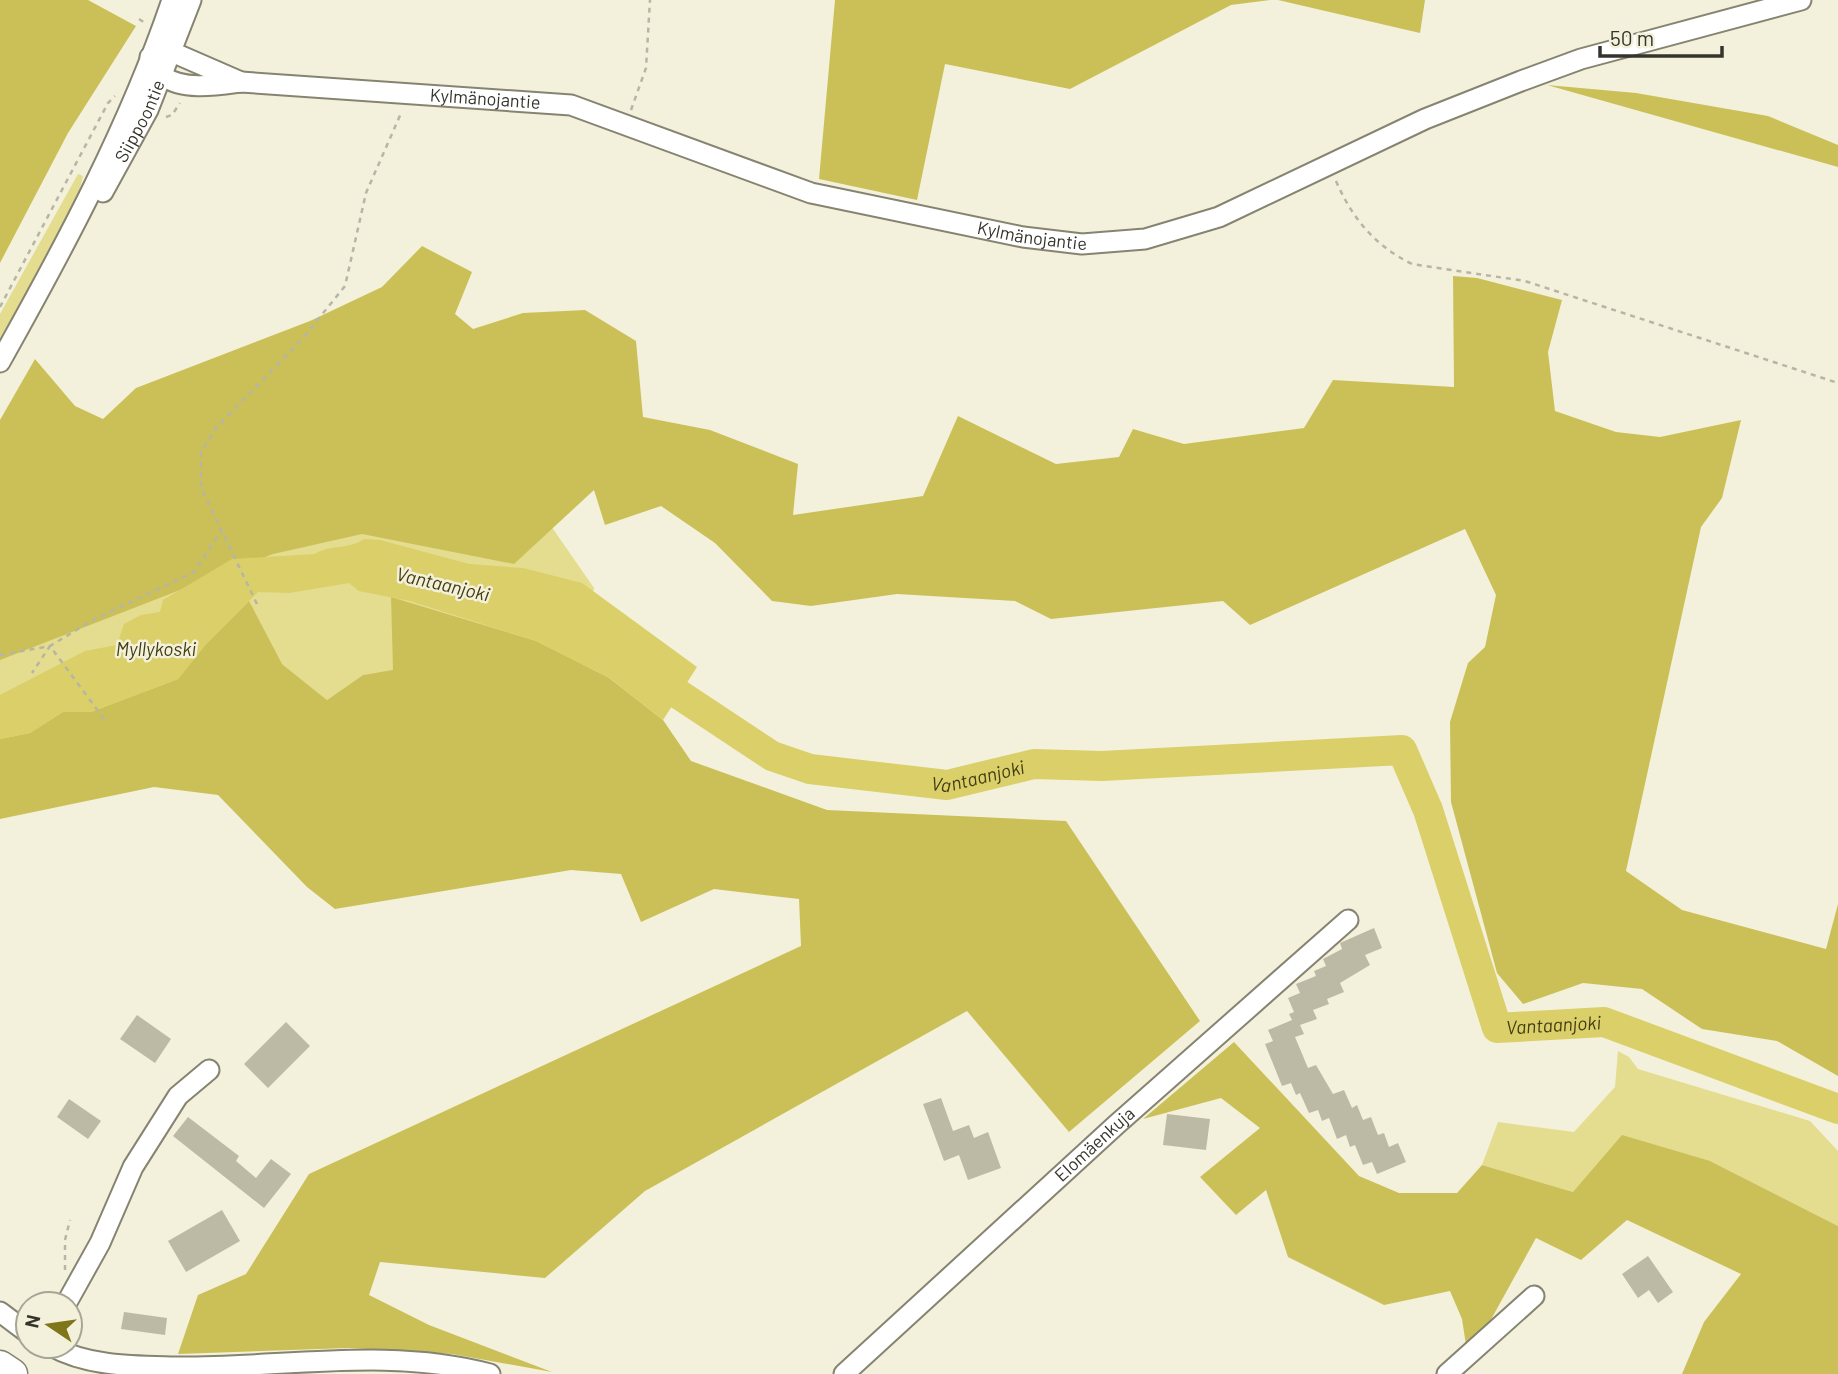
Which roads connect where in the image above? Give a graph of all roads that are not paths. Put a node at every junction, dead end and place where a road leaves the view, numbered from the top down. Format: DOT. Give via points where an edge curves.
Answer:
graph roads {
  1 [pos="172,0"];
  2 [pos="191,0"];
  3 [pos="1801,0"];
  4 [pos="172,52"];
  5 [pos="150,57"];
  6 [pos="163,76"];
  7 [pos="241,82"];
  8 [pos="74,231"];
  9 [pos="0,362"];
  10 [pos="1348,920"];
  11 [pos="209,1070"];
  12 [pos="74,1290"];
  13 [pos="1534,1296"];
  14 [pos="84,1358"];
  15 [pos="0,1366"];
  16 [pos="12,1374"];
  17 [pos="490,1374"];
  18 [pos="844,1374"];
  19 [pos="1447,1374"];
  1 -- 5 [label="street, Siippoontie"];
  2 -- 4 [label="street, Siippoontie"];
  3 -- 7 [label="street, Kylmänojantie" via="1581,60 1425,119 1219,217 1145,239 1082,244 1023,237 811,192 571,105"];
  4 -- 5 [label="street"];
  4 -- 6 [label="street, Siippoontie"];
  4 -- 7 [label="street, Kylmänojantie"];
  5 -- 6 [label="street"];
  5 -- 8 [label="street, Siippoontie"];
  6 -- 7 [label="street, Kylmänojantie" via="187,84"];
  6 -- 8 [label="street, Siippoontie" via="93,211"];
  8 -- 9 [label="street, Siippoontie"];
  10 -- 18 [label="street, Elomäenkuja"];
  11 -- 12 [label="street" via="178,1096 133,1167"];
  13 -- 19 [label="street"];
  14 -- 17 [label="street" via="123,1366 226,1368 434,1362"];
  15 -- 16 [label="highway"];
}
